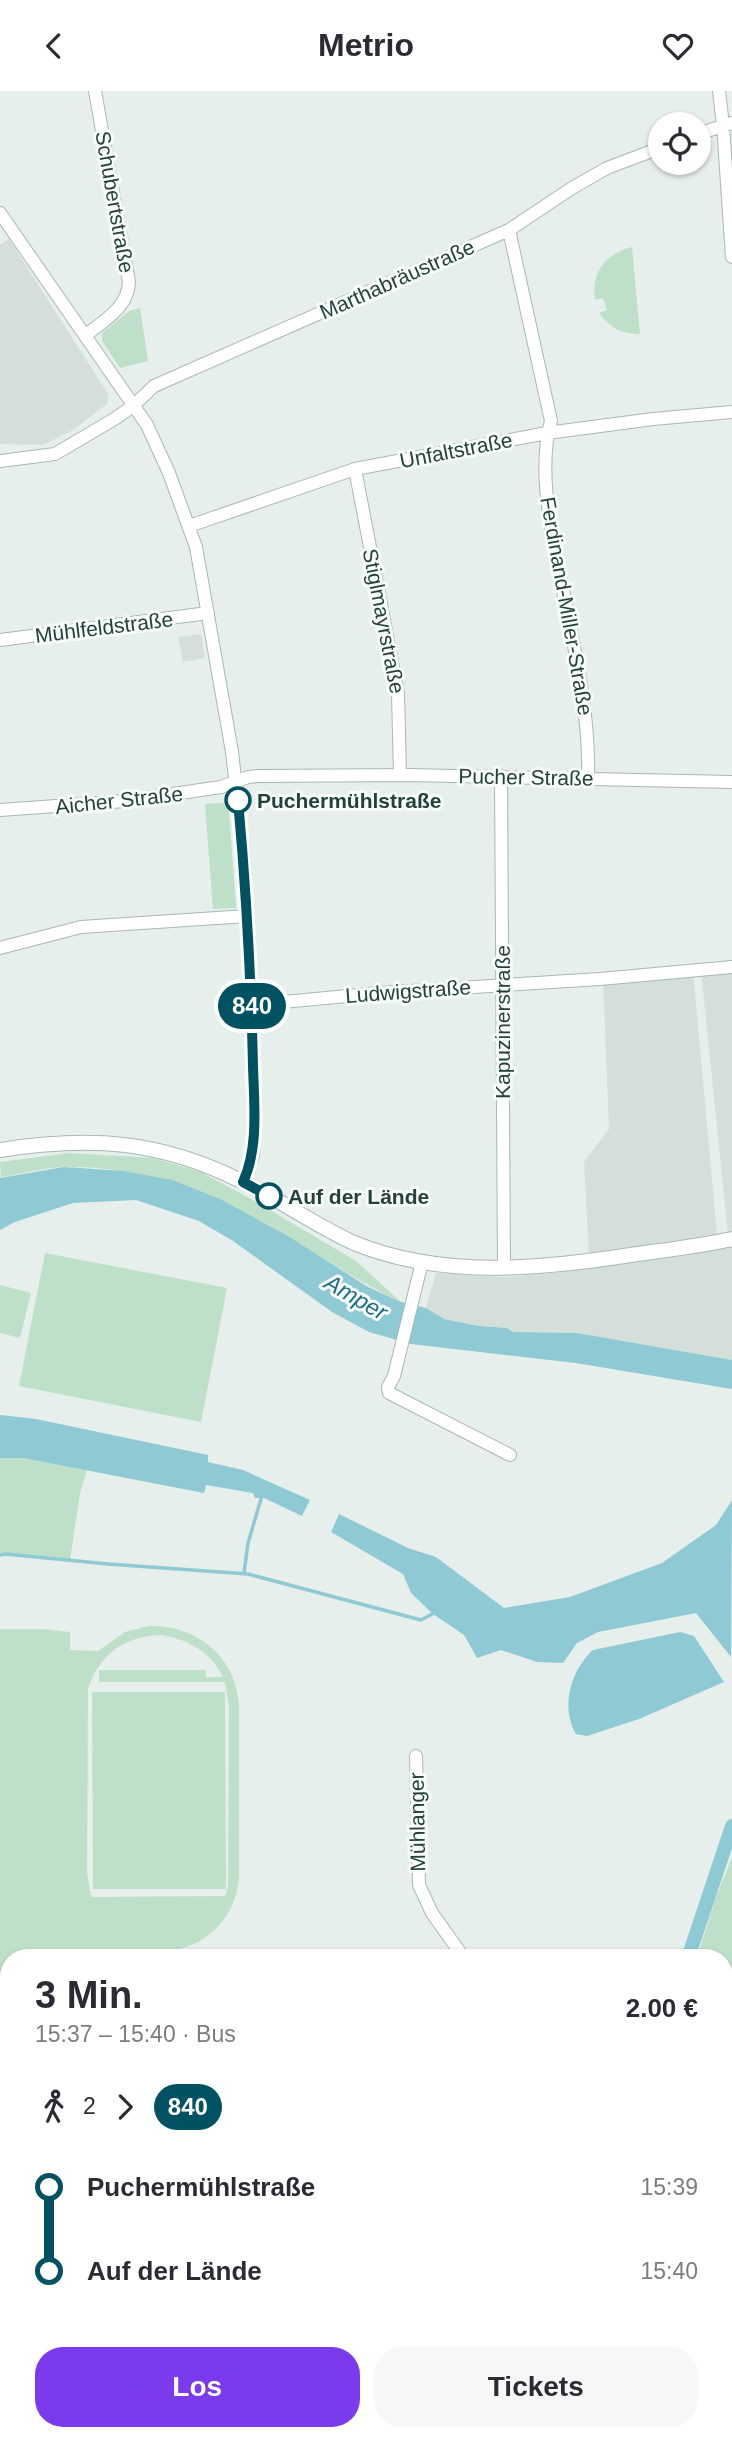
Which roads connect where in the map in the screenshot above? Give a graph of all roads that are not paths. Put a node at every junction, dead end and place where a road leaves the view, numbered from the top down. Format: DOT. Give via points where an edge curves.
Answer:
graph roads {
  1 [pos="95,91"];
  2 [pos="719,91"];
  3 [pos="728,124"];
  4 [pos="711,130"];
  5 [pos="648,153"];
  6 [pos="0,213"];
  7 [pos="5,230"];
  8 [pos="509,230"];
  9 [pos="732,257"];
  10 [pos="85,336"];
  11 [pos="133,406"];
  12 [pos="732,412"];
  13 [pos="547,433"];
  14 [pos="0,461"];
  15 [pos="355,469"];
  16 [pos="189,526"];
  17 [pos="208,613"];
  18 [pos="0,640"];
  19 [pos="400,775"];
  20 [pos="501,776"];
  21 [pos="588,778"];
  22 [pos="236,781"];
  23 [pos="732,782"];
  24 [pos="0,810"];
  25 [pos="247,916"];
  26 [pos="0,948"];
  27 [pos="732,967"];
  28 [pos="502,984"];
  29 [pos="251,1005"];
  30 [pos="0,1143"];
  31 [pos="38,1144"];
  32 [pos="0,1150"];
  33 [pos="243,1182"];
  34 [pos="732,1239"];
  35 [pos="422,1262"];
  36 [pos="504,1268"];
  37 [pos="510,1455"];
  38 [pos="416,1756"];
  39 [pos="458,1949"];
  1 -- 10 [label="street, Schubertstraße" via="129,282 121,306"];
  2 -- 3 [label="street"];
  3 -- 4 [label="street"];
  3 -- 9 [label="street"];
  5 -- 8 [label="street, Marthabräustraße" via="607,168"];
  6 -- 7 [label="street"];
  7 -- 10 [label="street"];
  8 -- 11 [label="street, Marthabräustraße" via="154,386"];
  8 -- 13 [label="street, Ferdinand-Miller-Straße" via="551,421"];
  10 -- 11 [label="street"];
  11 -- 14 [label="street, Marthabräustraße" via="55,454"];
  11 -- 16 [label="street" via="158,446"];
  12 -- 13 [label="street, Unfaltstraße"];
  13 -- 15 [label="street, Unfaltstraße"];
  13 -- 21 [label="street, Ferdinand-Miller-Straße" via="548,502 587,721"];
  15 -- 16 [label="street, Unfaltstraße"];
  15 -- 19 [label="street, Stiglmayrstraße" via="398,693"];
  16 -- 17 [label="street"];
  17 -- 18 [label="street, Mühlfeldstraße"];
  17 -- 22 [label="street"];
  19 -- 20 [label="street, Pucher Straße"];
  19 -- 22 [label="street, Pucher Straße" via="258,776"];
  20 -- 21 [label="street, Pucher Straße"];
  20 -- 28 [label="street, Kapuzinerstraße"];
  21 -- 23 [label="street, Pucher Straße"];
  22 -- 24 [label="street, Aicher Straße" via="125,801"];
  22 -- 25 [label="street"];
  25 -- 26 [label="street" via="81,927"];
  25 -- 29 [label="street"];
  27 -- 28 [label="street, Ludwigstraße"];
  28 -- 29 [label="street, Ludwigstraße"];
  28 -- 36 [label="street, Kapuzinerstraße"];
  29 -- 33 [label="street" via="253,1156"];
  30 -- 31 [label="street"];
  31 -- 32 [label="street"];
  31 -- 33 [label="street" via="90,1142 159,1149"];
  33 -- 35 [label="street" via="355,1243"];
  34 -- 36 [label="street" via="561,1265"];
  35 -- 36 [label="street"];
  35 -- 37 [label="street" via="389,1393"];
  38 -- 39 [label="street, Mühlanger" via="419,1885"];
}
